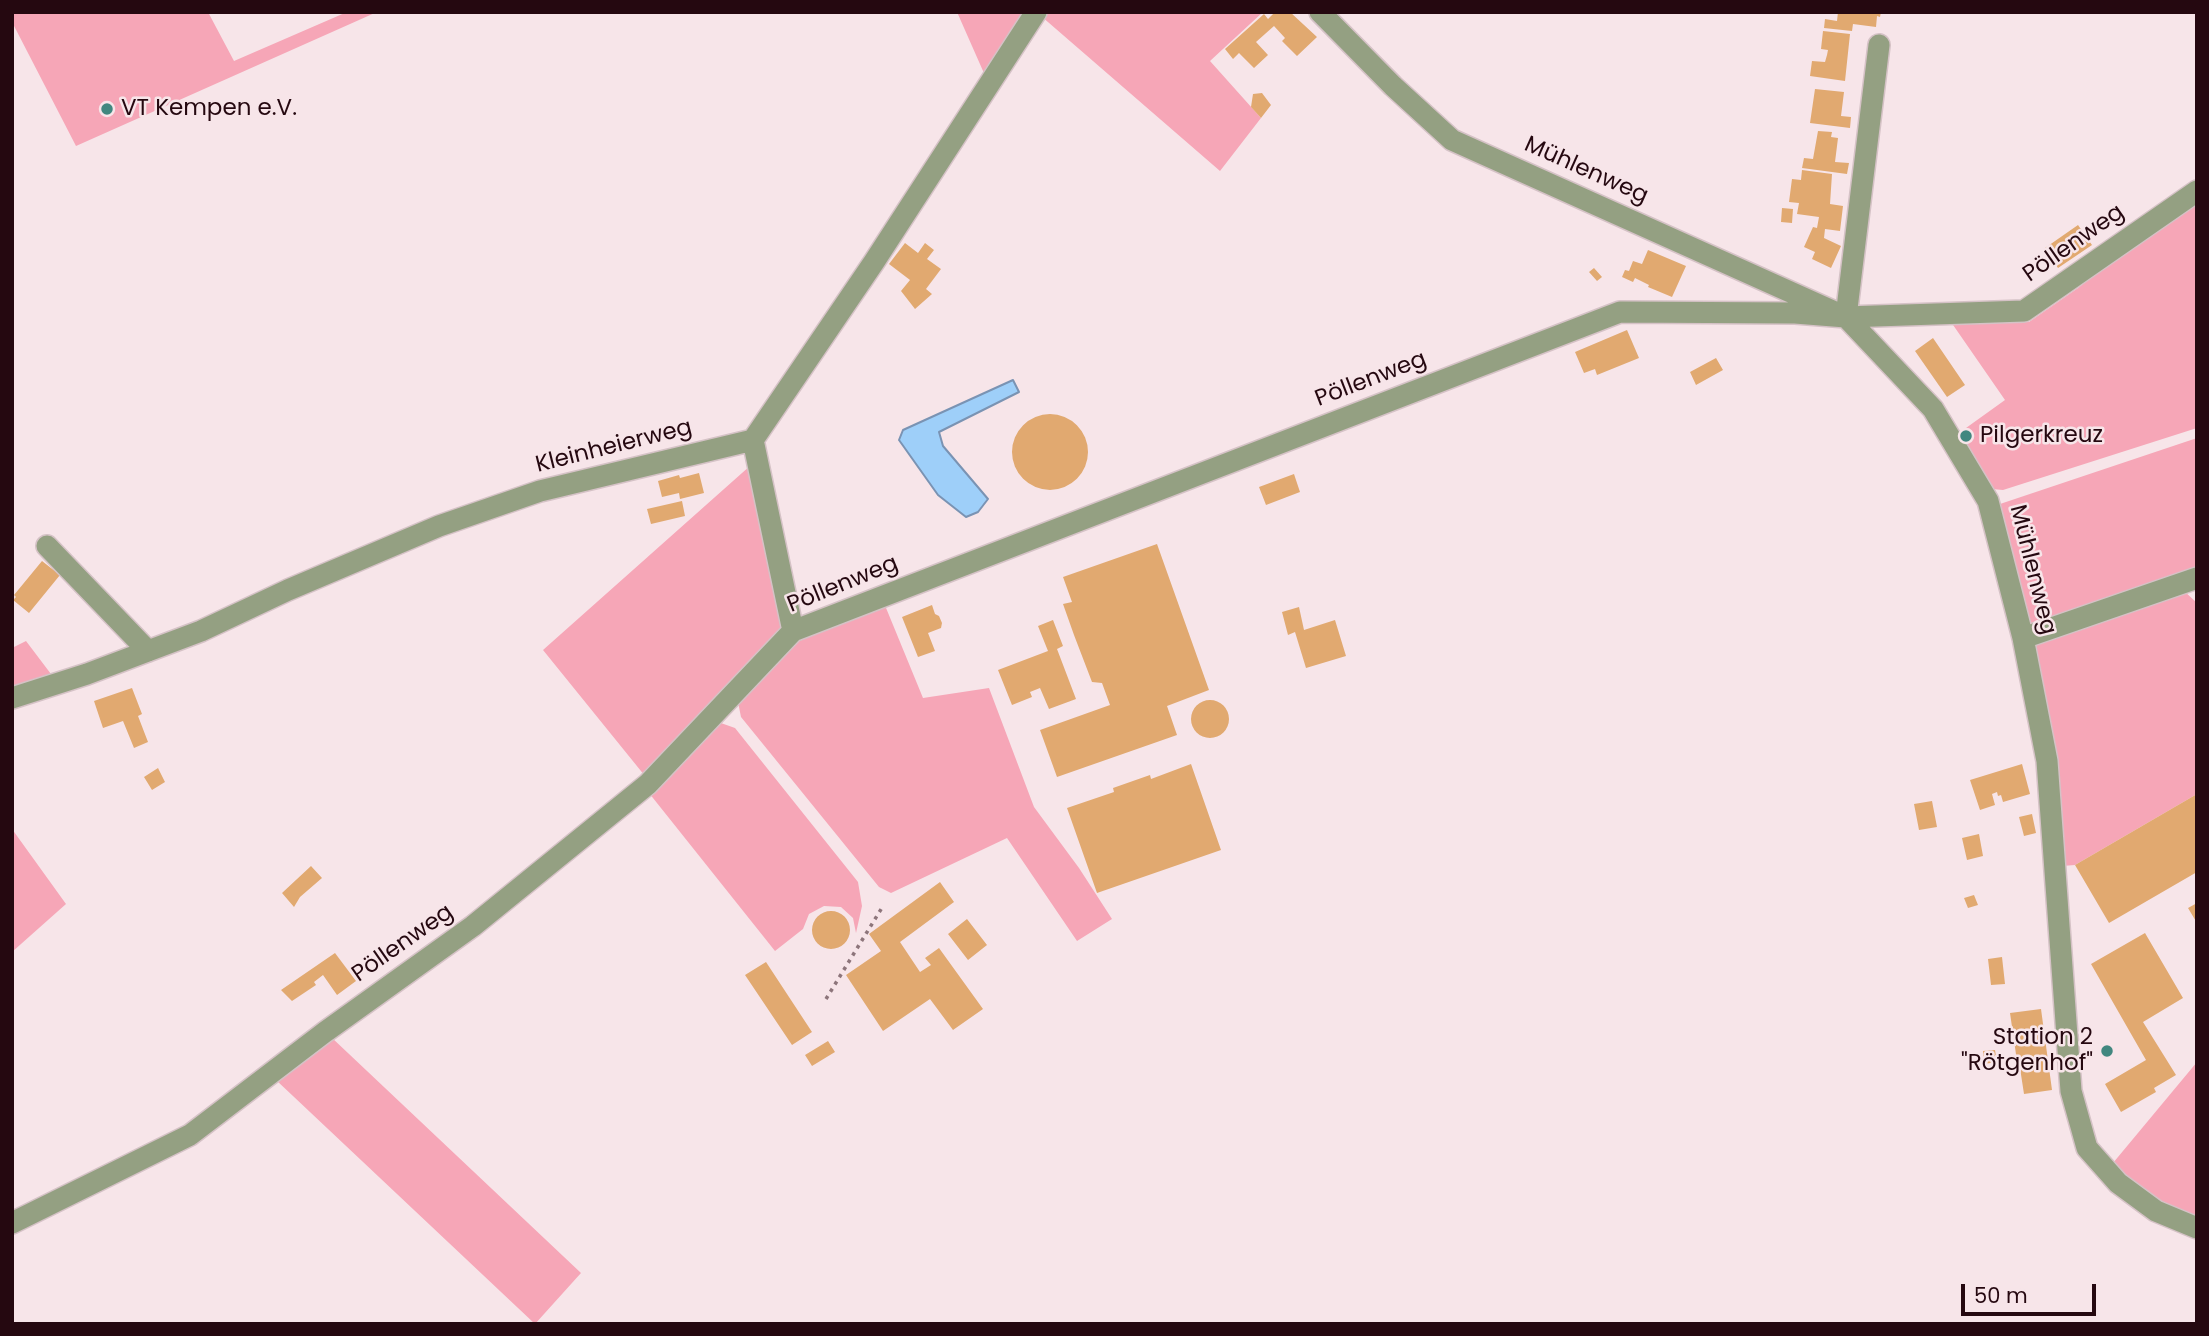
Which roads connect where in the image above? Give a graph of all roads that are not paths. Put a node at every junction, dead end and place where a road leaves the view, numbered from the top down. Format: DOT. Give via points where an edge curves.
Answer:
graph roads {
  1 [pos="1036,12"];
  2 [pos="1320,12"];
  3 [pos="1879,45"];
  4 [pos="2197,191"];
  5 [pos="1846,317"];
  6 [pos="753,440"];
  7 [pos="47,546"];
  8 [pos="2197,578"];
  9 [pos="793,631"];
  10 [pos="2023,638"];
  11 [pos="148,651"];
  12 [pos="12,698"];
  13 [pos="12,1223"];
  14 [pos="2197,1228"];
  1 -- 6 [label="street"];
  2 -- 5 [label="street, Mühlenweg" via="1452,140"];
  3 -- 5 [label="street"];
  4 -- 5 [label="street, Pöllenweg" via="2024,311"];
  5 -- 9 [label="street, Pöllenweg" via="1620,312"];
  5 -- 10 [label="street, Mühlenweg" via="1933,409 1988,501"];
  6 -- 9 [label="street"];
  6 -- 11 [label="street, Kleinheierweg" via="540,491 439,526"];
  7 -- 11 [label="street"];
  8 -- 10 [label="street"];
  9 -- 13 [label="street, Pöllenweg" via="649,784 473,926 190,1135"];
  10 -- 14 [label="street, Mühlenweg" via="2047,761 2071,1091 2087,1148 2118,1183 2156,1211"];
  11 -- 12 [label="street, Kleinheierweg"];
}
